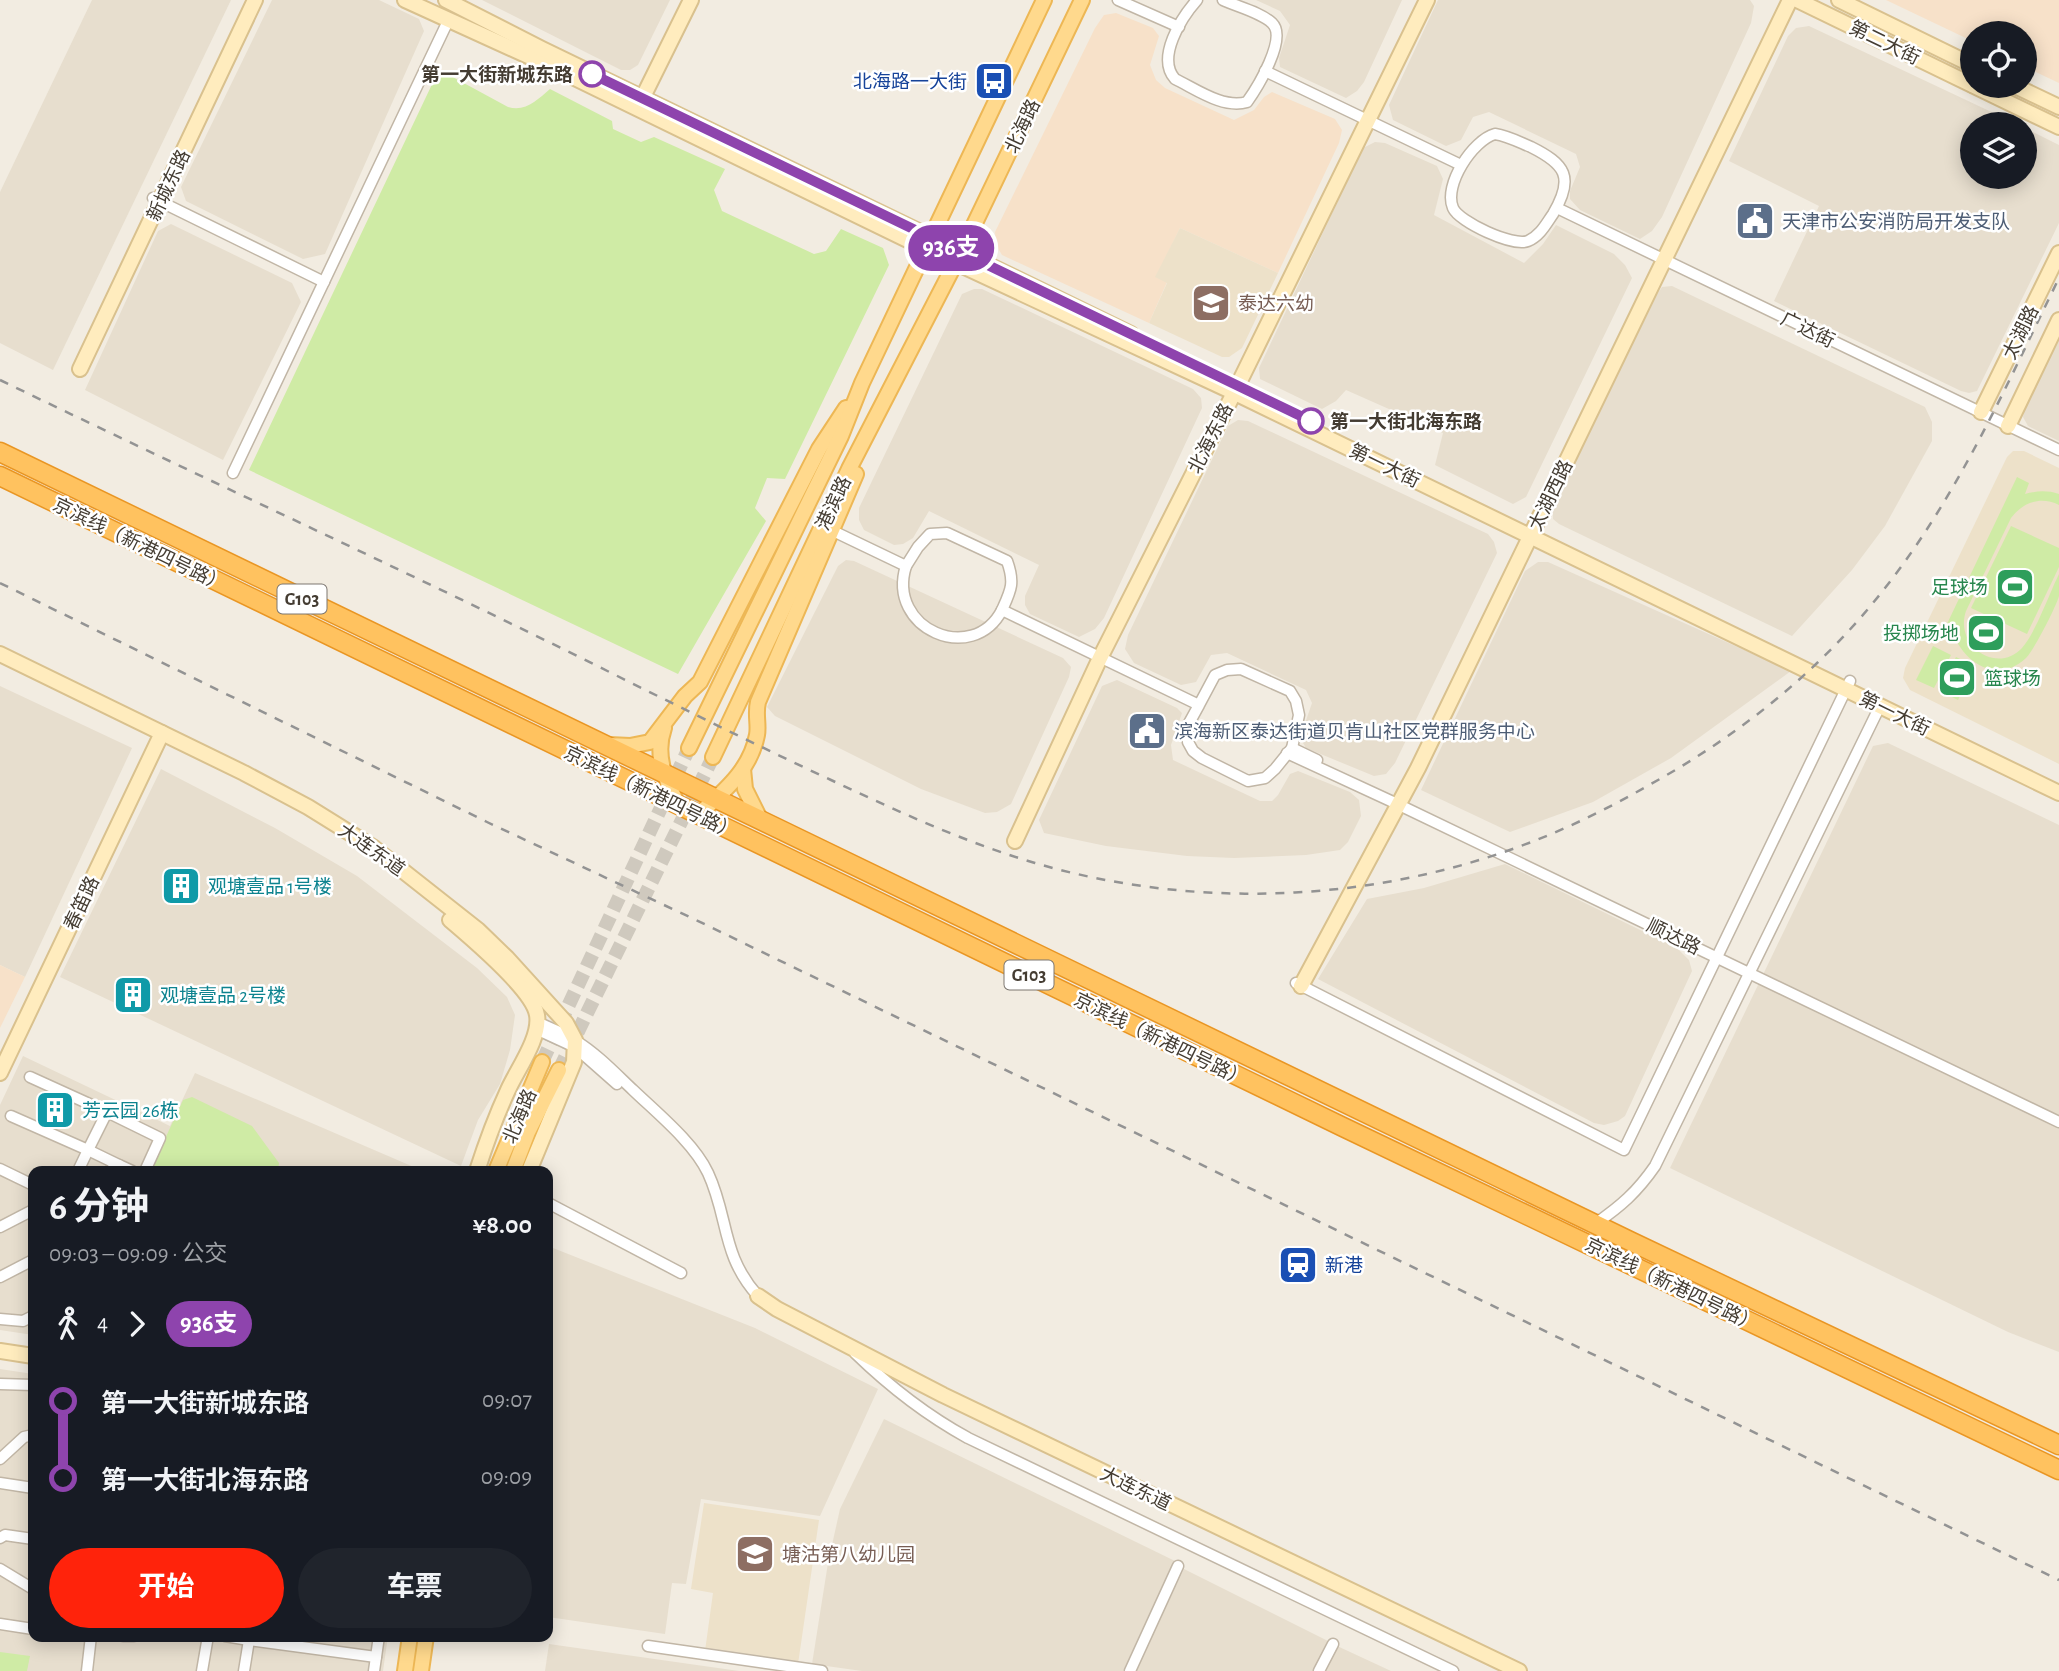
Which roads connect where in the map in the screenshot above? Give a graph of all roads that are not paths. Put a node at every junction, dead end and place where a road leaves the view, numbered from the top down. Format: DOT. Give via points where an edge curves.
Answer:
graph roads {
  1 [pos="247,0"];
  2 [pos="256,0"];
  3 [pos="405,0"];
  4 [pos="446,0"];
  5 [pos="691,0"];
  6 [pos="1044,0"];
  7 [pos="1082,0"];
  8 [pos="1118,0"];
  9 [pos="1197,0"];
  10 [pos="1223,0"];
  11 [pos="1427,0"];
  12 [pos="1781,0"];
  13 [pos="1790,0"];
  14 [pos="1797,0"];
  15 [pos="1839,0"];
  16 [pos="470,6"];
  17 [pos="448,22"];
  18 [pos="1179,27"];
  19 [pos="1960,59"];
  20 [pos="1265,71"];
  21 [pos="1960,79"];
  22 [pos="2037,96"];
  23 [pos="2000,98"];
  24 [pos="640,104"];
  25 [pos="2059,107"];
  26 [pos="1368,121"];
  27 [pos="2059,127"];
  28 [pos="1461,165"];
  29 [pos="156,200"];
  30 [pos="1557,208"];
  31 [pos="929,243"];
  32 [pos="2059,253"];
  33 [pos="959,258"];
  34 [pos="1661,259"];
  35 [pos="324,282"];
  36 [pos="2059,320"];
  37 [pos="76,368"];
  38 [pos="862,383"];
  39 [pos="1235,389"];
  40 [pos="887,398"];
  41 [pos="1982,412"];
  42 [pos="2008,426"];
  43 [pos="2059,450"];
  44 [pos="0,452"];
  45 [pos="233,473"];
  46 [pos="0,476"];
  47 [pos="833,531"];
  48 [pos="1530,531"];
  49 [pos="906,566"];
  50 [pos="1002,610"];
  51 [pos="0,654"];
  52 [pos="1100,658"];
  53 [pos="0,664"];
  54 [pos="1848,685"];
  55 [pos="1199,705"];
  56 [pos="1880,706"];
  57 [pos="667,720"];
  58 [pos="156,735"];
  59 [pos="604,745"];
  60 [pos="689,748"];
  61 [pos="1289,750"];
  62 [pos="713,757"];
  63 [pos="743,769"];
  64 [pos="664,775"];
  65 [pos="2059,782"];
  66 [pos="2059,793"];
  67 [pos="715,799"];
  68 [pos="1396,801"];
  69 [pos="678,805"];
  70 [pos="698,814"];
  71 [pos="761,821"];
  72 [pos="1015,841"];
  73 [pos="1718,955"];
  74 [pos="1751,971"];
  75 [pos="1299,985"];
  76 [pos="537,1026"];
  77 [pos="575,1044"];
  78 [pos="0,1051"];
  79 [pos="542,1062"];
  80 [pos="559,1070"];
  81 [pos="0,1073"];
  82 [pos="30,1077"];
  83 [pos="107,1112"];
  84 [pos="11,1116"];
  85 [pos="2059,1119"];
  86 [pos="88,1150"];
  87 [pos="119,1165"];
  88 [pos="80,1166"];
  89 [pos="147,1166"];
  90 [pos="479,1166"];
  91 [pos="498,1166"];
  92 [pos="515,1166"];
  93 [pos="531,1166"];
  94 [pos="0,1169"];
  95 [pos="28,1183"];
  96 [pos="553,1206"];
  97 [pos="28,1213"];
  98 [pos="1595,1224"];
  99 [pos="0,1227"];
  100 [pos="28,1263"];
  101 [pos="681,1273"];
  102 [pos="0,1277"];
  103 [pos="758,1296"];
  104 [pos="28,1318"];
  105 [pos="0,1319"];
  106 [pos="845,1343"];
  107 [pos="0,1344"];
  108 [pos="28,1348"];
  109 [pos="0,1351"];
  110 [pos="28,1355"];
  111 [pos="0,1384"];
  112 [pos="28,1385"];
  113 [pos="1923,1405"];
  114 [pos="1975,1406"];
  115 [pos="2053,1433"];
  116 [pos="28,1436"];
  117 [pos="2059,1445"];
  118 [pos="0,1459"];
  119 [pos="2059,1470"];
  120 [pos="2059,1482"];
  121 [pos="0,1483"];
  122 [pos="28,1487"];
  123 [pos="0,1538"];
  124 [pos="28,1538"];
  125 [pos="1178,1566"];
  126 [pos="0,1569"];
  127 [pos="28,1587"];
  128 [pos="0,1624"];
  129 [pos="28,1628"];
  130 [pos="89,1642"];
  131 [pos="207,1642"];
  132 [pos="249,1642"];
  133 [pos="264,1642"];
  134 [pos="378,1642"];
  135 [pos="409,1642"];
  136 [pos="425,1642"];
  137 [pos="1333,1644"];
  138 [pos="376,1657"];
  139 [pos="87,1671"];
  140 [pos="202,1671"];
  141 [pos="244,1671"];
  142 [pos="374,1671"];
  143 [pos="405,1671"];
  144 [pos="421,1671"];
  145 [pos="798,1671"];
  146 [pos="822,1671"];
  147 [pos="1130,1671"];
  148 [pos="1319,1671"];
  149 [pos="1453,1671"];
  150 [pos="1519,1671"];
  1 -- 29 [label="main road, 新城东路"];
  2 -- 29 [label="main road, 新城东路"];
  3 -- 17 [label="main road, 第一大街"];
  4 -- 16 [label="main road, 第一大街"];
  5 -- 24 [label="main road"];
  6 -- 31 [label="main road, 北海路"];
  7 -- 33 [label="main road, 北海路"];
  8 -- 18 [label="street"];
  9 -- 18 [label="street"];
  10 -- 20 [label="street" via="1274,24 1277,39"];
  11 -- 26 [label="main road, 北海东路"];
  12 -- 34 [label="main road, 太湖西路"];
  13 -- 34 [label="main road, 太湖西路"];
  14 -- 21 [label="main road, 第二大街"];
  15 -- 19 [label="main road, 第二大街"];
  16 -- 24 [label="main road, 第一大街"];
  17 -- 24 [label="main road, 第一大街"];
  17 -- 35 [label="street"];
  18 -- 20 [label="street" via="1167,60 1175,79 1238,105 1247,102"];
  20 -- 26 [label="street"];
  22 -- 25 [label="main road"];
  23 -- 27 [label="main road, 第二大街"];
  24 -- 31 [label="main road, 第一大街"];
  26 -- 28 [label="street"];
  26 -- 39 [label="main road, 北海东路"];
  28 -- 30 [label="street" via="1488,136 1509,137 1558,162 1564,179"];
  28 -- 30 [label="street" via="1451,194 1454,211 1508,241 1530,241"];
  29 -- 35 [label="street"];
  29 -- 37 [label="main road, 新城东路"];
  30 -- 34 [label="street, 广达街"];
  31 -- 33 [label="main road, 第一大街"];
  31 -- 38 [label="main road, 北海路"];
  32 -- 41 [label="main road, 太湖路"];
  33 -- 39 [label="main road, 第一大街"];
  33 -- 40 [label="main road, 港滨路"];
  34 -- 41 [label="street, 广达街"];
  34 -- 48 [label="main road, 太湖西路"];
  35 -- 45 [label="street"];
  36 -- 42 [label="main road, 太湖路"];
  38 -- 57 [label="main road" via="819,449 700,682"];
  38 -- 60 [label="main road" via="841,436"];
  39 -- 48 [label="main road, 第一大街"];
  39 -- 52 [label="main road, 北海东路"];
  40 -- 47 [label="main road"];
  40 -- 62 [label="main road, 港滨路"];
  41 -- 42 [label="street, 广达街"];
  42 -- 43 [label="street, 广达街"];
  44 -- 59 [label="highway, 京滨线（新港四号路） / G103"];
  46 -- 69 [label="highway, 京滨线（新港四号路） / G103"];
  47 -- 49 [label="street"];
  47 -- 63 [label="main road" via="758,702 758,733"];
  48 -- 54 [label="main road, 第一大街"];
  48 -- 68 [label="main road, 太湖西路"];
  49 -- 50 [label="street" via="901,580 903,596 915,620 925,627 960,639 980,634 996,622"];
  49 -- 50 [label="street" via="930,534 947,533 1007,561 1012,586"];
  50 -- 52 [label="street"];
  51 -- 58 [label="main road, 大连东道"];
  52 -- 55 [label="street"];
  52 -- 72 [label="main road, 北海东路"];
  53 -- 58 [label="main road, 大连东道"];
  54 -- 56 [label="main road, 第一大街"];
  54 -- 65 [label="main road, 第一大街"];
  54 -- 73 [label="street"];
  55 -- 61 [label="street" via="1188,725 1188,742 1202,758 1248,780 1265,778"];
  55 -- 61 [label="street" via="1215,675 1227,670 1241,669 1290,691 1299,715"];
  56 -- 66 [label="main road, 第一大街"];
  56 -- 74 [label="street"];
  57 -- 59 [label="main road" via="650,742"];
  57 -- 64 [label="main road" via="660,750"];
  58 -- 76 [label="main road, 大连东道" via="291,807 386,868 461,929 520,987 533,1002"];
  58 -- 77 [label="main road, 大连东道" via="297,801 374,848 507,958 566,1023"];
  58 -- 78 [label="main road, 春笛路"];
  58 -- 81 [label="main road, 春笛路"];
  59 -- 64 [label="highway, 京滨线（新港四号路） / G103"];
  61 -- 68 [label="street, 顺达路"];
  63 -- 67 [label="main road"];
  63 -- 71 [label="main road" via="745,789"];
  64 -- 67 [label="highway, 京滨线（新港四号路） / G103"];
  64 -- 69 [label="main road"];
  67 -- 70 [label="main road"];
  67 -- 71 [label="highway, 京滨线（新港四号路） / G103"];
  68 -- 73 [label="street, 顺达路"];
  68 -- 75 [label="main road, 太湖西路"];
  69 -- 70 [label="highway, 京滨线（新港四号路） / G103"];
  70 -- 113 [label="highway, 京滨线（新港四号路） / G103"];
  71 -- 98 [label="highway, 京滨线（新港四号路） / G103"];
  73 -- 74 [label="street, 顺达路"];
  73 -- 75 [label="street" via="1624,1150"];
  74 -- 85 [label="street, 顺达路"];
  74 -- 98 [label="street" via="1655,1166 1639,1189"];
  76 -- 77 [label="street"];
  76 -- 90 [label="main road"];
  77 -- 93 [label="main road" via="574,1062"];
  77 -- 103 [label="street" via="699,1166 731,1265 745,1289"];
  79 -- 91 [label="main road, 北海路"];
  80 -- 92 [label="main road, 北海路"];
  82 -- 83 [label="street"];
  83 -- 86 [label="street"];
  83 -- 89 [label="street" via="160,1138"];
  84 -- 86 [label="street"];
  86 -- 87 [label="street"];
  86 -- 88 [label="street"];
  94 -- 95 [label="street"];
  96 -- 101 [label="street"];
  97 -- 99 [label="street"];
  98 -- 114 [label="highway, 京滨线（新港四号路） / G103"];
  100 -- 102 [label="street"];
  103 -- 106 [label="main road, 大连东道"];
  104 -- 105 [label="street"];
  106 -- 149 [label="street" via="890,1386 950,1428"];
  106 -- 150 [label="main road, 大连东道" via="943,1395"];
  107 -- 108 [label="main road"];
  109 -- 110 [label="main road"];
  111 -- 112 [label="street"];
  113 -- 119 [label="highway, 京滨线（新港四号路） / G103"];
  113 -- 120 [label="highway"];
  114 -- 115 [label="highway"];
  114 -- 117 [label="highway, 京滨线（新港四号路） / G103"];
  116 -- 118 [label="street"];
  121 -- 122 [label="street"];
  123 -- 124 [label="street"];
  125 -- 147 [label="street"];
  126 -- 127 [label="street"];
  128 -- 129 [label="street"];
  130 -- 139 [label="street"];
  131 -- 140 [label="street"];
  132 -- 141 [label="street"];
  133 -- 138 [label="street"];
  134 -- 138 [label="street"];
  135 -- 143 [label="main road"];
  136 -- 144 [label="main road"];
  137 -- 148 [label="street"];
  138 -- 142 [label="street"];
  145 -- 146 [label="street" via="648,1648"];
}
